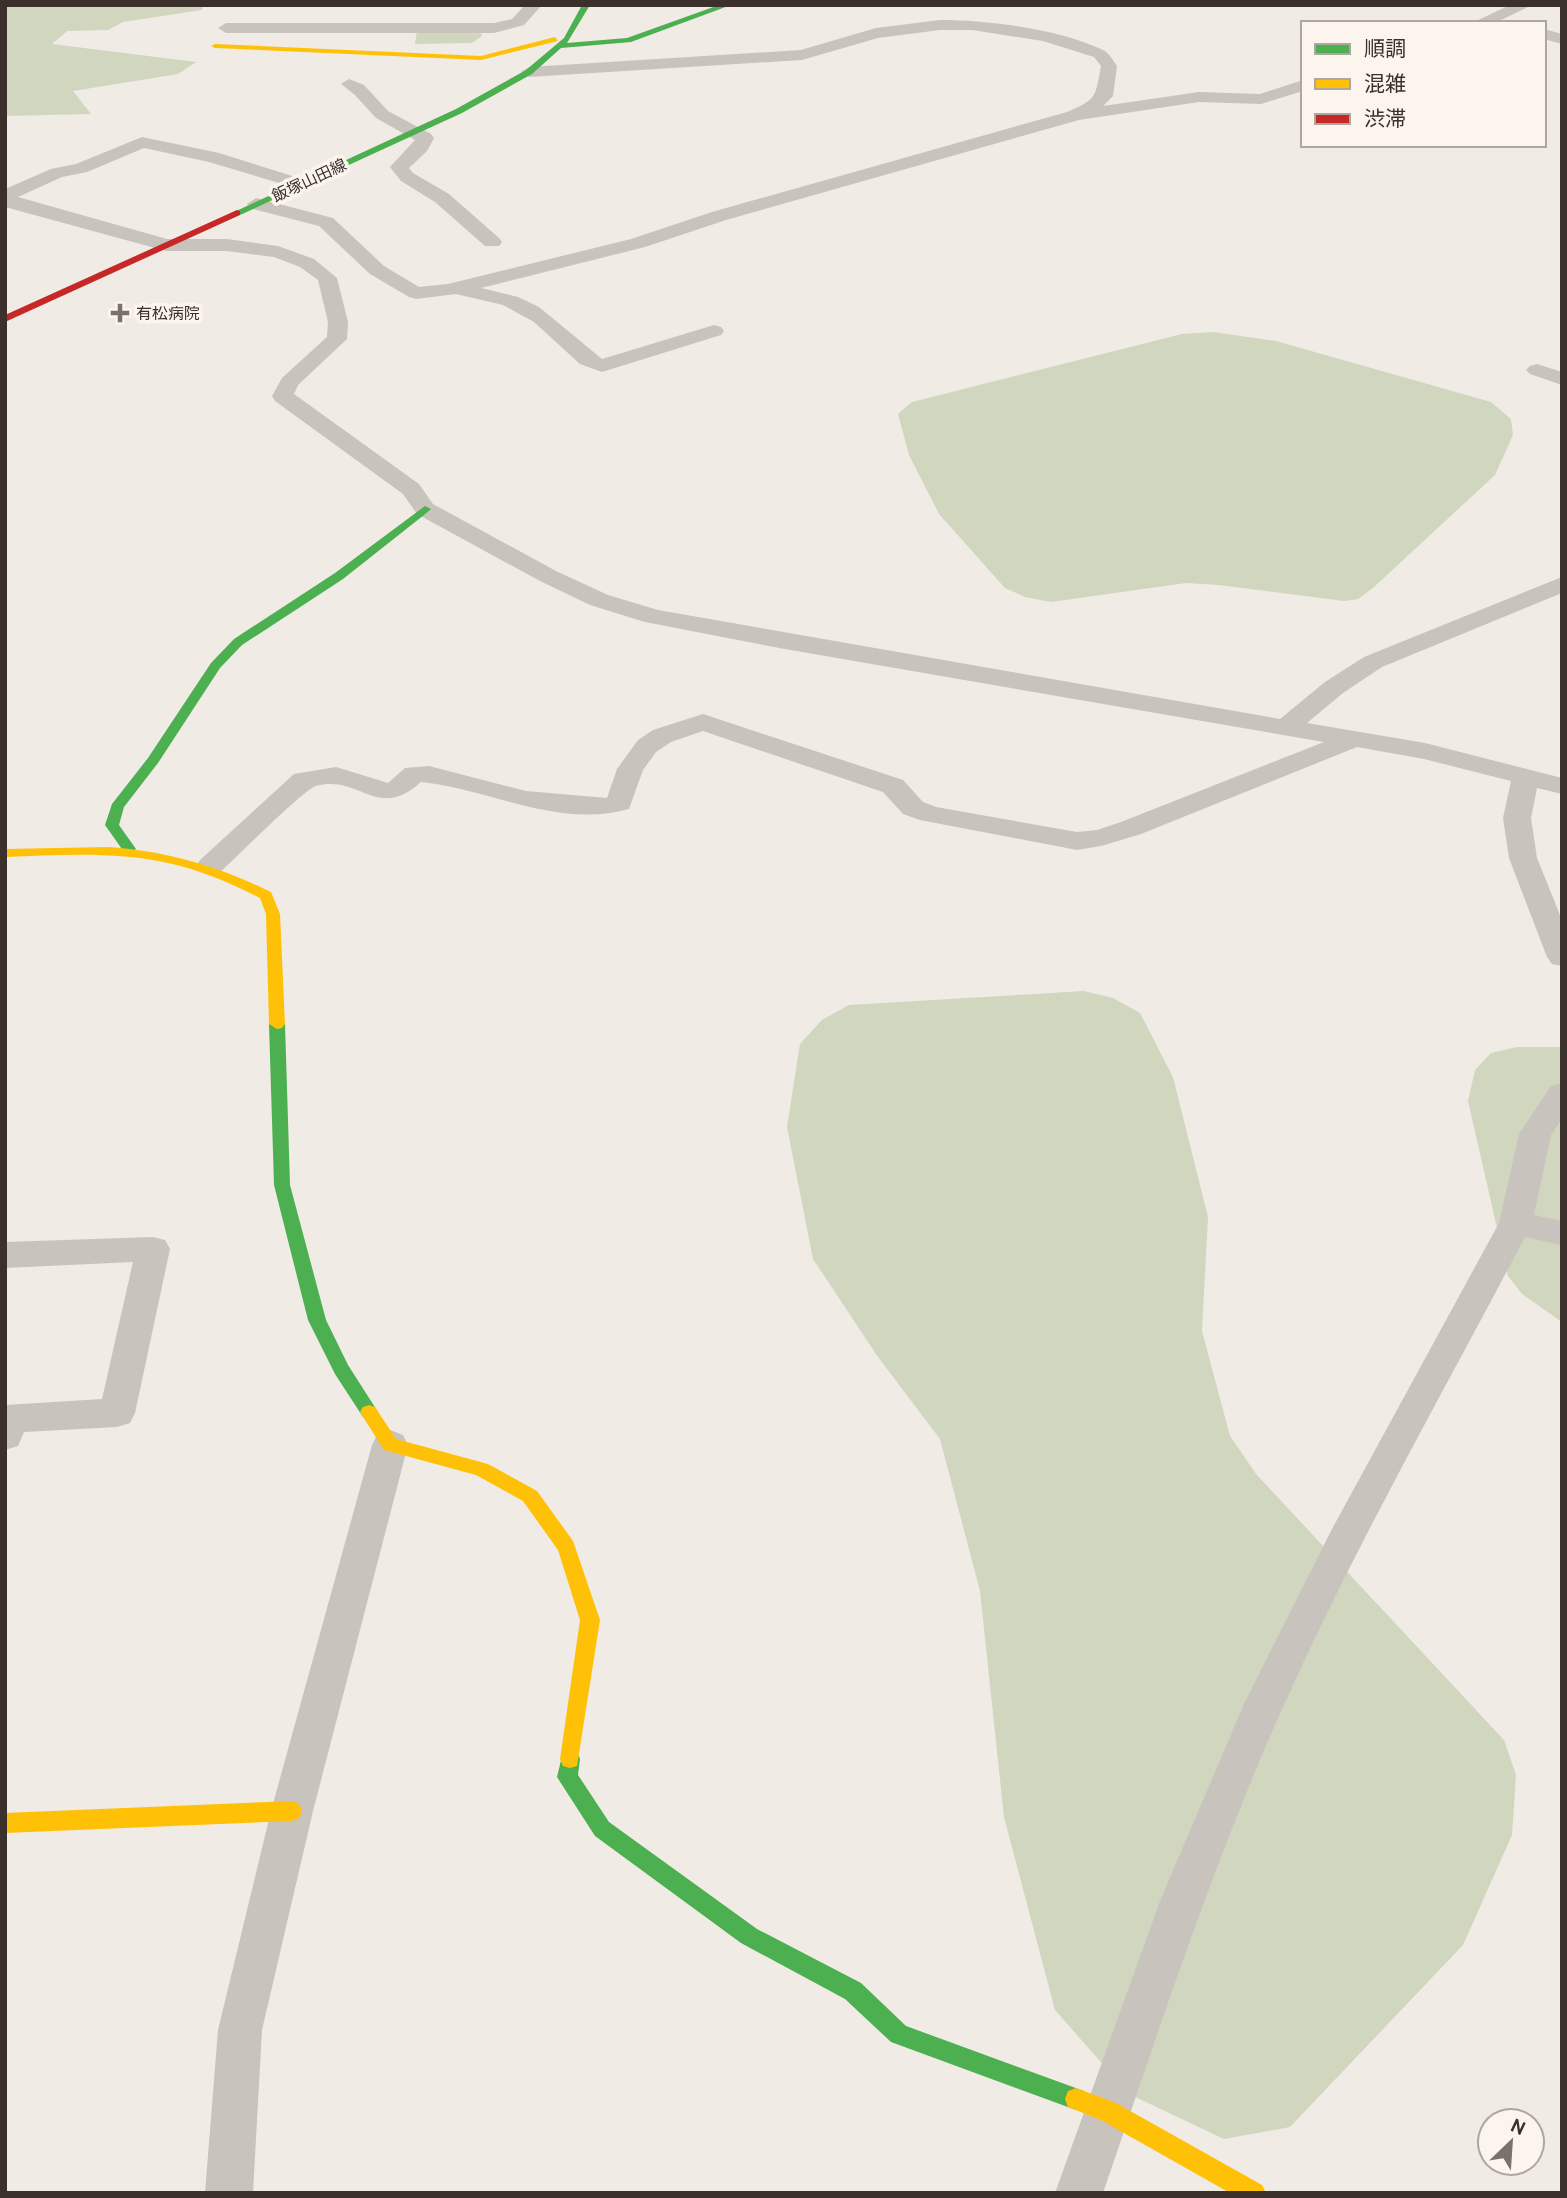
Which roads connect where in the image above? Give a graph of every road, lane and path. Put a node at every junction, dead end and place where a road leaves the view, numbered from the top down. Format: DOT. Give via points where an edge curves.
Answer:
graph roads {
  1 [pos="534,5"];
  2 [pos="586,5"];
  3 [pos="727,5"];
  4 [pos="1524,5"];
  5 [pos="1491,21"];
  6 [pos="563,42"];
  7 [pos="215,46"];
  8 [pos="529,72"];
  9 [pos="349,84"];
  10 [pos="1301,87"];
  11 [pos="1073,116"];
  12 [pos="415,131"];
  13 [pos="299,184"];
  14 [pos="5,198"];
  15 [pos="256,204"];
  16 [pos="492,242"];
  17 [pos="166,245"];
  18 [pos="449,290"];
  19 [pos="5,319"];
  20 [pos="714,331"];
  21 [pos="1536,370"];
  22 [pos="1562,379"];
  23 [pos="425,509"];
  24 [pos="1562,584"];
  25 [pos="1286,727"];
  26 [pos="1354,739"];
  27 [pos="1526,775"];
  28 [pos="1562,786"];
  29 [pos="129,849"];
  30 [pos="5,853"];
  31 [pos="210,866"];
  32 [pos="1562,957"];
  33 [pos="1562,1094"];
  34 [pos="1548,1235"];
  35 [pos="5,1255"];
  36 [pos="7,1424"];
  37 [pos="390,1445"];
  38 [pos="292,1811"];
  39 [pos="5,1823"];
  40 [pos="1108,2111"];
  41 [pos="229,2193"];
  42 [pos="1079,2193"];
  43 [pos="1254,2193"];
  1 -- 7 [label="street" via="518,22 494,28 229,23"];
  2 -- 6 [label="street, 飯塚山田線"];
  3 -- 6 [label="street" via="628,40"];
  4 -- 5 [label="street"];
  6 -- 7 [label="street" via="547,39 481,58"];
  6 -- 8 [label="street, 飯塚山田線"];
  8 -- 11 [label="street" via="802,55 876,33 972,25 1046,37 1100,54 1109,66 1104,96"];
  8 -- 12 [label="street, 飯塚山田線"];
  9 -- 12 [label="street" via="361,88 391,122"];
  10 -- 11 [label="street" via="1261,99 1199,97"];
  11 -- 18 [label="street" via="638,243"];
  12 -- 13 [label="street, 飯塚山田線"];
  12 -- 16 [label="street" via="425,138 399,167"];
  13 -- 14 [label="street" via="142,142"];
  13 -- 15 [label="street, 飯塚山田線"];
  14 -- 17 [label="street"];
  15 -- 17 [label="street, 飯塚山田線"];
  15 -- 18 [label="street" via="326,222 377,270 416,293"];
  17 -- 19 [label="street, 飯塚山田線"];
  17 -- 23 [label="street" via="227,245 278,252 307,262 327,278 338,322 337,339 289,382 283,396 411,489"];
  18 -- 20 [label="street" via="513,301 550,324 591,363 602,366"];
  21 -- 22 [label="street"];
  23 -- 25 [label="street" via="598,600 654,617"];
  23 -- 29 [label="street" via="339,576 238,642 215,666 117,807 113,825"];
  24 -- 25 [label="street" via="1385,656 1339,683"];
  25 -- 26 [label="street"];
  26 -- 27 [label="street"];
  26 -- 31 [label="street" via="1131,828 1077,841 930,814 912,808 893,786 703,722 647,746 630,769 619,803 608,806 524,799 430,773 414,774 396,790 337,775 304,780"];
  27 -- 28 [label="street"];
  27 -- 32 [label="street" via="1517,818 1523,858"];
  29 -- 30 [label="street"];
  29 -- 31 [label="street" via="161,852"];
  31 -- 37 [label="street" via="266,895 272,914 282,1185 317,1320 341,1369"];
  33 -- 34 [label="street" via="1535,1134"];
  34 -- 40 [label="street" via="1351,1528 1264,1704 1182,1901"];
  35 -- 36 [label="street" via="153,1248 117,1413"];
  37 -- 38 [label="street"];
  37 -- 40 [label="street" via="481,1469 530,1496 566,1547 590,1620 567,1777 602,1829 749,1936 853,1991 899,2034"];
  38 -- 39 [label="street"];
  38 -- 41 [label="street" via="240,2030"];
  40 -- 42 [label="street"];
  40 -- 43 [label="street"];
}
